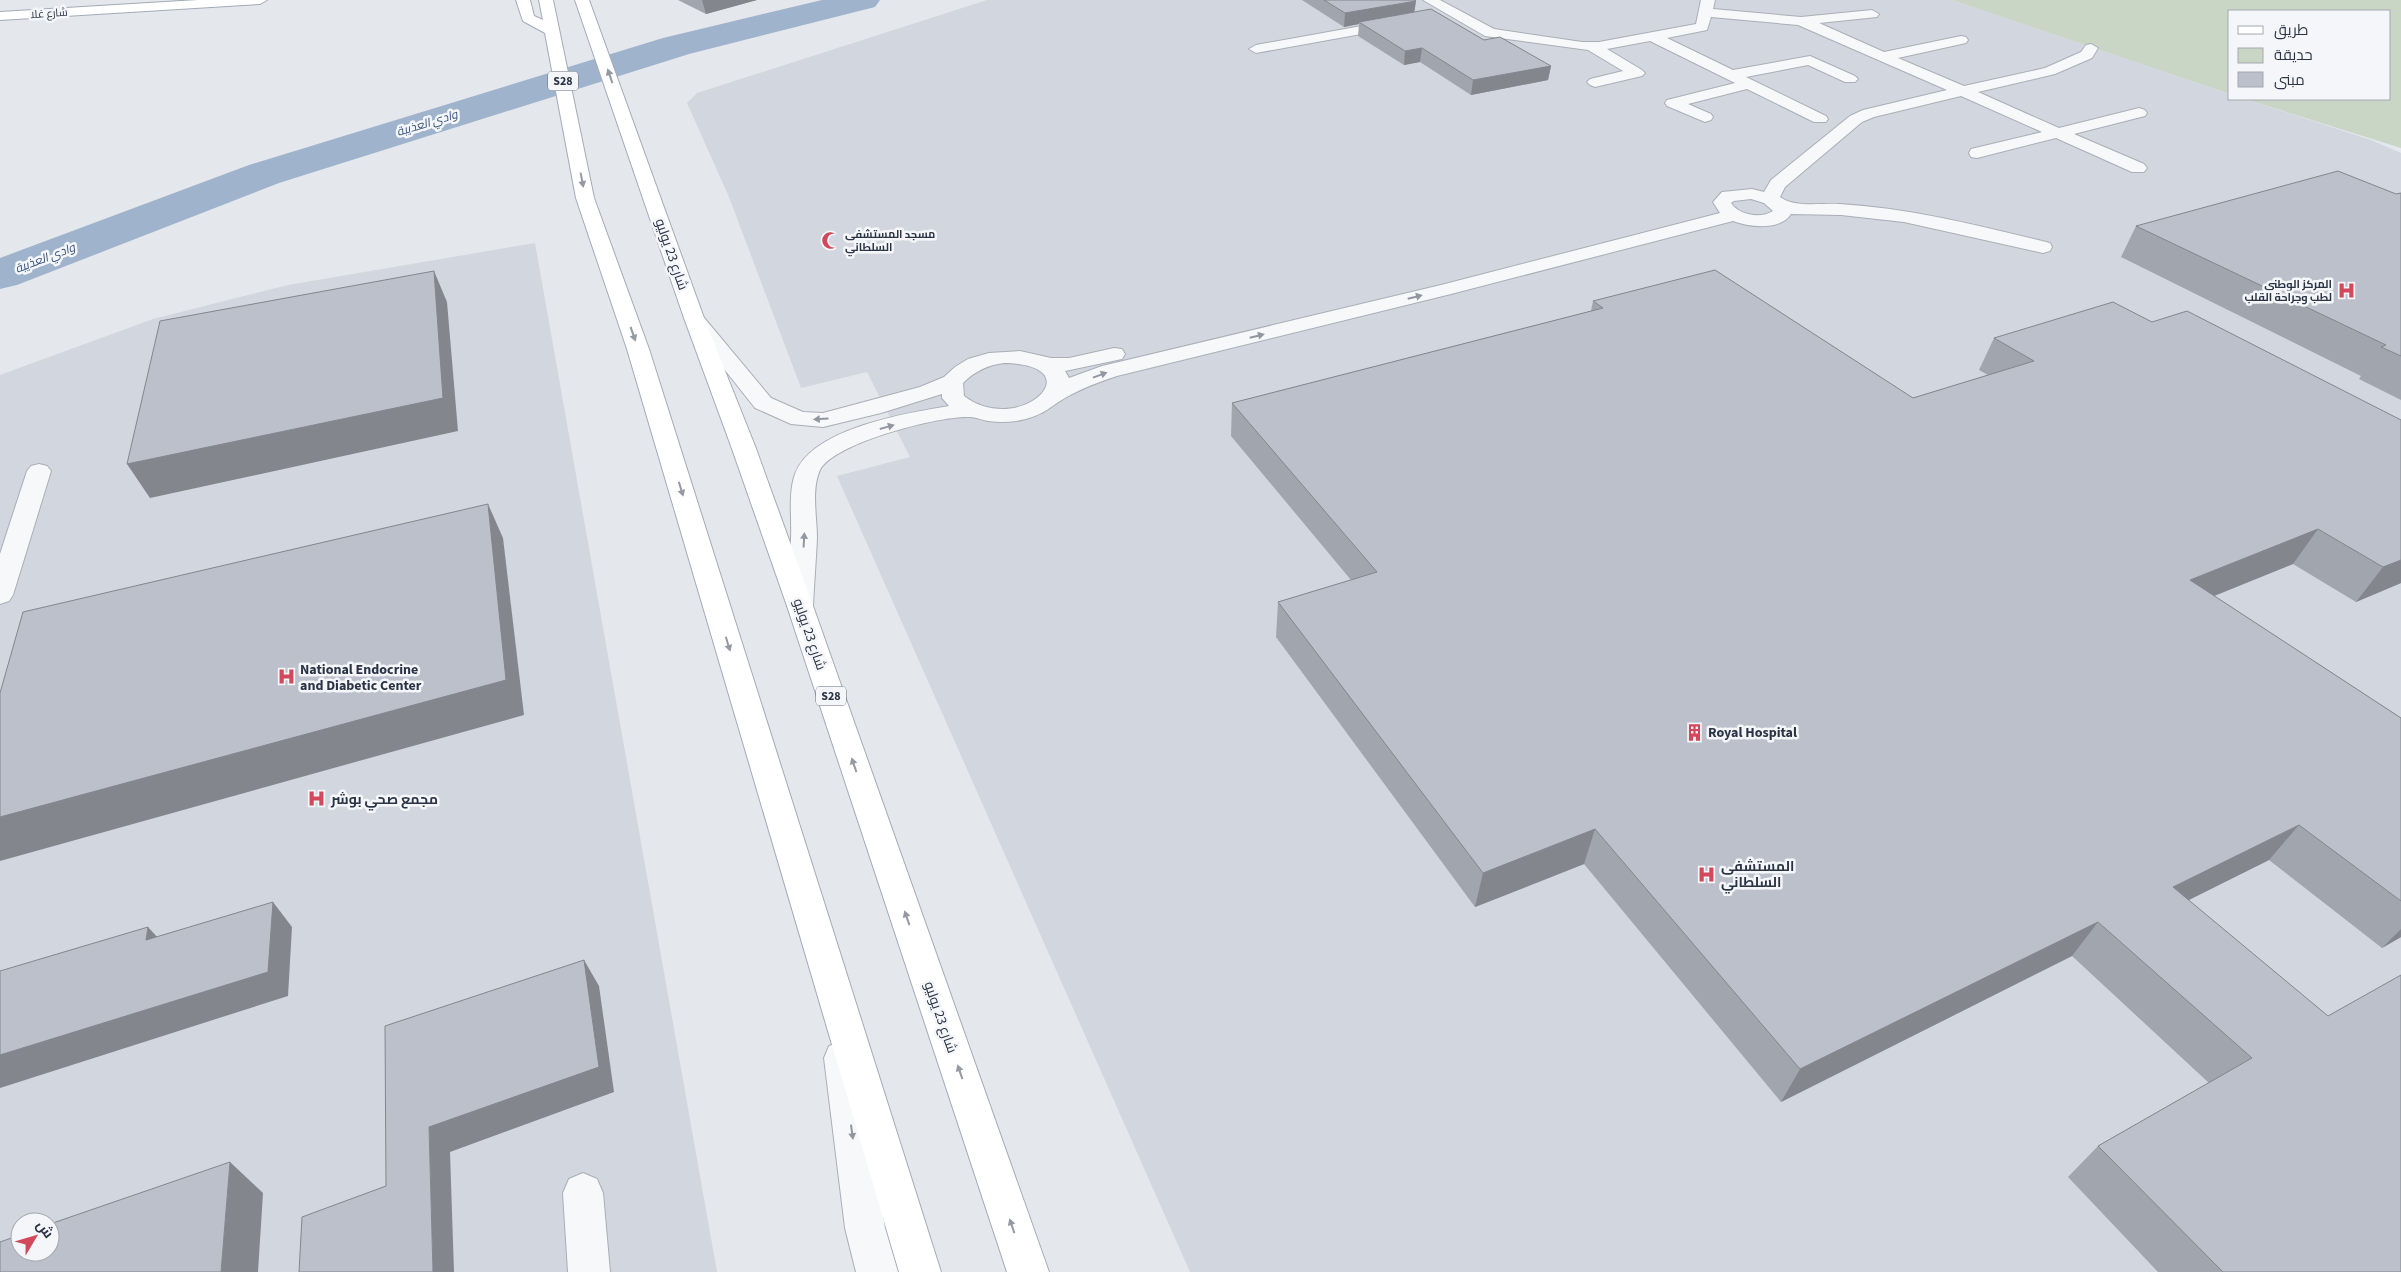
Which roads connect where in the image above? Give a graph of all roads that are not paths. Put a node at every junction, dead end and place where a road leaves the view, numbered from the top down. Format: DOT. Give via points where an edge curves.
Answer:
graph roads {
  1 [pos="36,0"];
  2 [pos="188,0"];
  3 [pos="260,0"];
  4 [pos="524,0"];
  5 [pos="546,0"];
  6 [pos="582,0"];
  7 [pos="596,0"];
  8 [pos="1430,0"];
  9 [pos="0,2"];
  10 [pos="1707,6"];
  11 [pos="64,13"];
  12 [pos="1453,14"];
  13 [pos="1872,14"];
  14 [pos="0,16"];
  15 [pos="1433,17"];
  16 [pos="1414,21"];
  17 [pos="1801,21"];
  18 [pos="593,28"];
  19 [pos="553,31"];
  20 [pos="1654,37"];
  21 [pos="1961,40"];
  22 [pos="1591,46"];
  23 [pos="2091,48"];
  24 [pos="1256,49"];
  25 [pos="1885,56"];
  26 [pos="1730,74"];
  27 [pos="1850,79"];
  28 [pos="1596,82"];
  29 [pos="1749,84"];
  30 [pos="1961,90"];
  31 [pos="2140,113"];
  32 [pos="1705,117"];
  33 [pos="1820,119"];
  34 [pos="2059,133"];
  35 [pos="1977,153"];
  36 [pos="2138,168"];
  37 [pos="1777,203"];
  38 [pos="1729,210"];
  39 [pos="2043,247"];
  40 [pos="694,318"];
  41 [pos="1046,365"];
  42 [pos="952,382"];
  43 [pos="1055,394"];
  44 [pos="970,410"];
  45 [pos="39,471"];
  46 [pos="0,595"];
  47 [pos="800,606"];
  48 [pos="831,979"];
  49 [pos="583,1193"];
  50 [pos="589,1272"];
  51 [pos="877,1272"];
  52 [pos="920,1272"];
  53 [pos="1028,1272"];
  1 -- 9 [label="main road, شارع غلا"];
  2 -- 11 [label="main road, شارع غلا"];
  3 -- 11 [label="main road"];
  4 -- 19 [label="main road" via="528,18"];
  5 -- 19 [label="main road, S28"];
  6 -- 18 [label="main road, شارع 23 يوليو / S28"];
  7 -- 18 [label="main road" via="601,20"];
  8 -- 12 [label="street"];
  10 -- 17 [label="street"];
  10 -- 20 [label="street" via="1702,27"];
  11 -- 14 [label="main road, شارع غلا"];
  12 -- 15 [label="street"];
  12 -- 22 [label="street" via="1490,33"];
  13 -- 17 [label="street"];
  16 -- 24 [label="street"];
  17 -- 25 [label="street"];
  40 -- 18 [label="main road, شارع 23 يوليو / S28, one-way"];
  19 -- 48 [label="main road, S28, one-way" via="585,198 638,349"];
  20 -- 22 [label="street"];
  20 -- 26 [label="street"];
  21 -- 25 [label="street"];
  22 -- 28 [label="street" via="1637,73"];
  23 -- 30 [label="street" via="2087,55 2050,71"];
  25 -- 30 [label="street"];
  26 -- 27 [label="street" via="1810,60"];
  26 -- 29 [label="street"];
  29 -- 32 [label="street" via="1673,103"];
  29 -- 33 [label="street"];
  30 -- 34 [label="street"];
  30 -- 37 [label="street" via="1856,118 1777,184"];
  31 -- 34 [label="street"];
  34 -- 35 [label="street"];
  34 -- 36 [label="street"];
  37 -- 38 [label="street" via="1752,194 1734,194 1724,199"];
  37 -- 38 [label="street" via="1782,214 1771,219 1753,220"];
  37 -- 39 [label="street" via="1904,217"];
  38 -- 41 [label="street" via="1098,358"];
  43 -- 38 [label="street, one-way" via="1110,371 1444,290"];
  42 -- 40 [label="street, one-way" via="865,410 823,420 799,419 763,403"];
  40 -- 47 [label="main road, شارع 23 يوليو / S28"];
  41 -- 42 [label="street" via="1020,357 988,359 972,364"];
  41 -- 43 [label="street" via="1058,378"];
  42 -- 44 [label="street" via="953,398"];
  43 -- 44 [label="street" via="1047,402 1022,413 996,415"];
  47 -- 44 [label="street, one-way" via="804,528 802,490 811,465 833,446 885,427 942,413"];
  45 -- 46 [label="street"];
  53 -- 47 [label="main road, شارع 23 يوليو / S28, one-way"];
  48 -- 51 [label="street, one-way" via="865,1228"];
  48 -- 52 [label="main road, S28"];
  49 -- 50 [label="street"];
}
